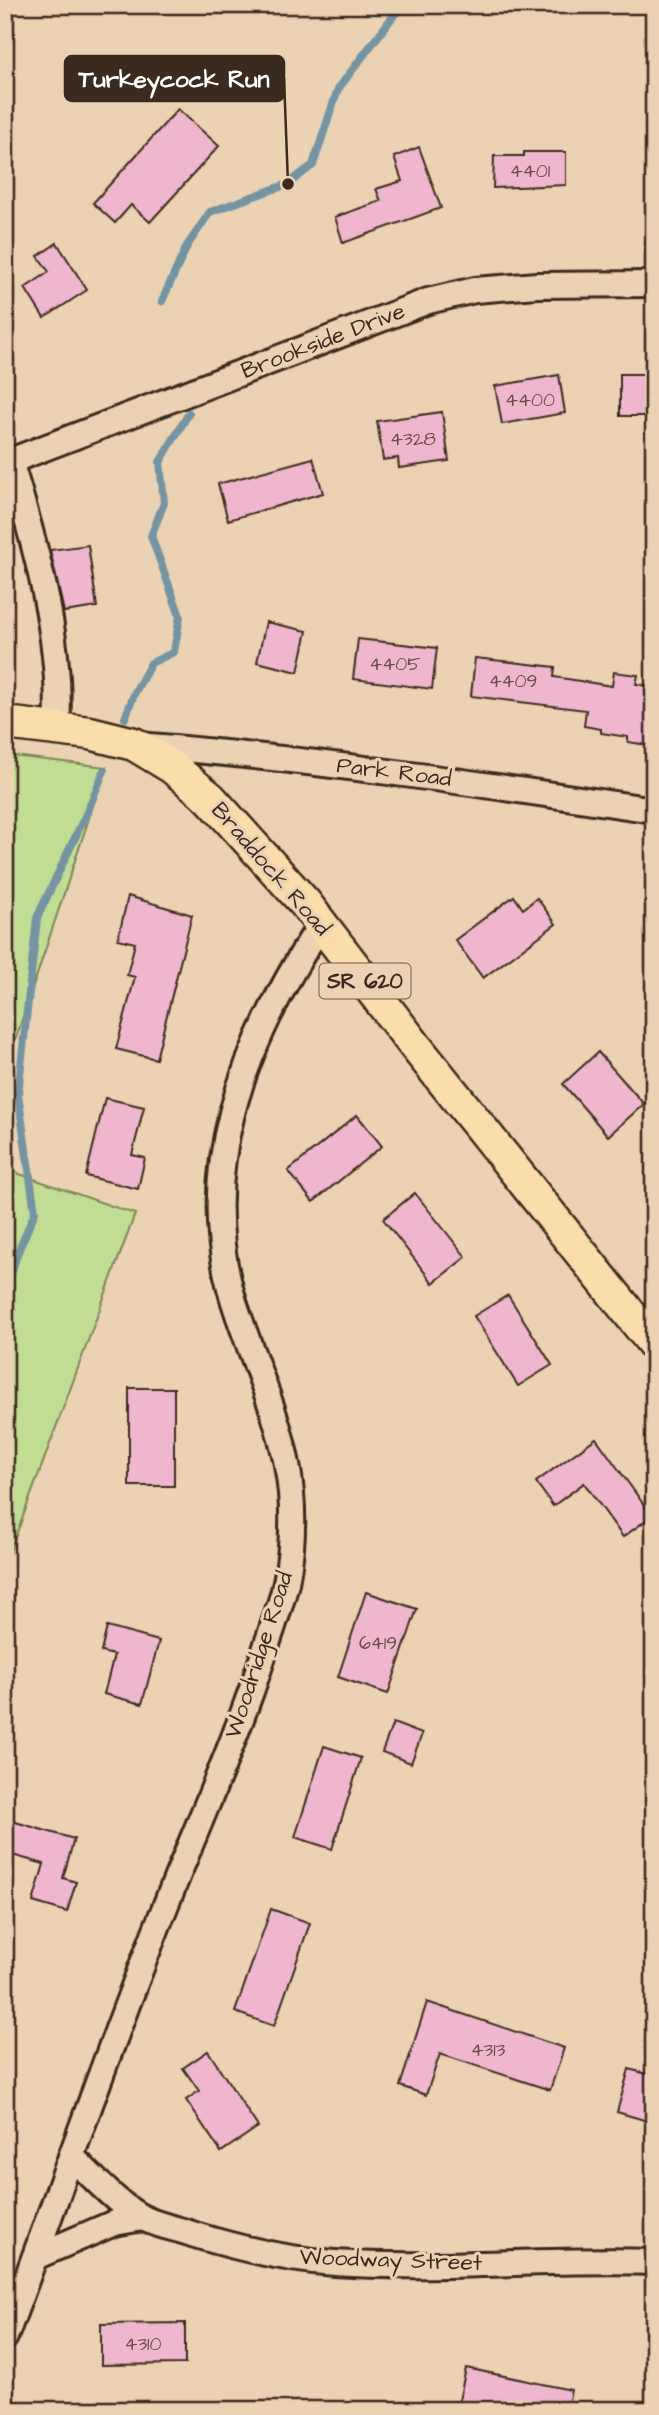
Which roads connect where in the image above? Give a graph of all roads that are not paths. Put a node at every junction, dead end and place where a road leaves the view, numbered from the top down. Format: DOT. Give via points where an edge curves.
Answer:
graph roads {
  1 [pos="654,284"];
  2 [pos="8,462"];
  3 [pos="5,723"];
  4 [pos="57,729"];
  5 [pos="134,744"];
  6 [pos="654,810"];
  7 [pos="321,925"];
  8 [pos="654,1344"];
  9 [pos="72,2157"];
  10 [pos="143,2218"];
  11 [pos="35,2257"];
  12 [pos="654,2262"];
  13 [pos="5,2337"];
  1 -- 2 [label="street, Brookside Drive" via="537,285 475,290 428,301"];
  2 -- 4 [label="street" via="27,517 53,643"];
  3 -- 4 [label="main road, Braddock Road / SR 620"];
  4 -- 5 [label="main road, Braddock Road / SR 620"];
  5 -- 6 [label="street, Park Road" via="426,775"];
  5 -- 7 [label="main road, Braddock Road / SR 620" via="172,767 209,798"];
  7 -- 8 [label="main road, Braddock Road / SR 620"];
  7 -- 9 [label="street, Woodridge Road" via="290,973 254,1048 226,1135 219,1177 224,1262 289,1469 293,1542 285,1587 250,1697 163,1912"];
  9 -- 10 [label="street, Woodway Street"];
  9 -- 11 [label="street, Woodridge Road"];
  10 -- 11 [label="street" via="114,2223"];
  10 -- 12 [label="street, Woodway Street" via="271,2255 336,2263"];
  11 -- 13 [label="street, Woodridge Road"];
}
